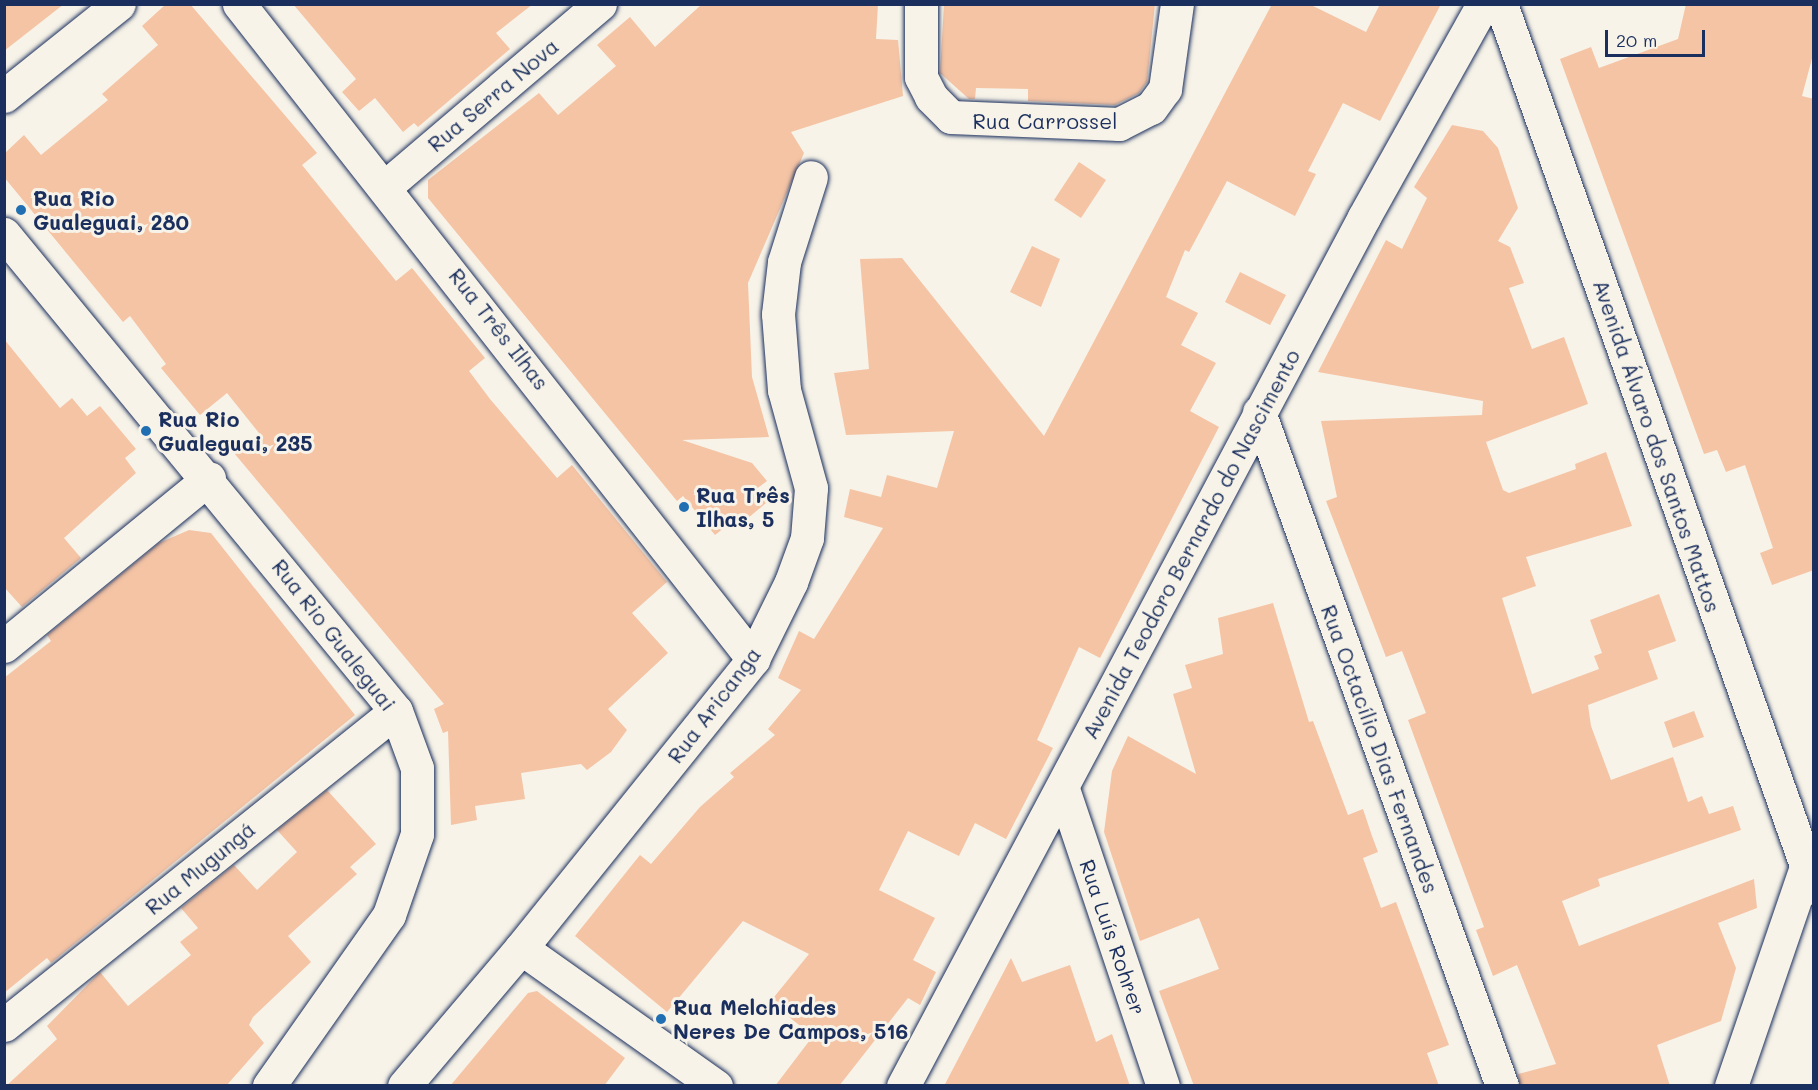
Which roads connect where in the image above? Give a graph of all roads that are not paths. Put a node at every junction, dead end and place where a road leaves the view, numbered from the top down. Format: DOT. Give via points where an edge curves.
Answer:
graph roads {
  1 [pos="119,4"];
  2 [pos="239,4"];
  3 [pos="600,4"];
  4 [pos="921,4"];
  5 [pos="1177,4"];
  6 [pos="1483,4"];
  7 [pos="1501,4"];
  8 [pos="4,96"];
  9 [pos="811,177"];
  10 [pos="386,186"];
  11 [pos="10,251"];
  12 [pos="1259,412"];
  13 [pos="209,478"];
  14 [pos="4,646"];
  15 [pos="753,658"];
  16 [pos="396,711"];
  17 [pos="1063,789"];
  18 [pos="1814,836"];
  19 [pos="1810,878"];
  20 [pos="521,948"];
  21 [pos="4,1025"];
  22 [pos="269,1086"];
  23 [pos="404,1086"];
  24 [pos="716,1086"];
  25 [pos="903,1086"];
  26 [pos="1163,1086"];
  27 [pos="1502,1086"];
  28 [pos="1731,1086"];
  1 -- 8 [label="street"];
  2 -- 10 [label="street, Rua Três Ilhas"];
  3 -- 10 [label="street, Rua Serra Nova"];
  4 -- 5 [label="street, Rua Carrossel" via="921,77 931,97 951,117 1119,124 1151,108 1165,89"];
  6 -- 12 [label="street, Avenida Teodoro Bernardo do Nascimento"];
  7 -- 19 [label="street, Avenida Álvaro dos Santos Mattos"];
  9 -- 15 [label="street, Rua Aricanga" via="784,262 778,314 784,390 812,488 812,514 791,582"];
  10 -- 15 [label="street, Rua Três Ilhas"];
  11 -- 13 [label="street, Rua Rio Gualeguai"];
  12 -- 17 [label="street, Avenida Teodoro Bernardo do Nascimento"];
  12 -- 27 [label="street, Rua Octacílio Dias Fernandes"];
  13 -- 14 [label="street"];
  13 -- 16 [label="street, Rua Rio Gualeguai"];
  15 -- 20 [label="street, Rua Aricanga"];
  16 -- 21 [label="street, Rua Mugungá"];
  16 -- 22 [label="street, Rua Rio Gualeguai" via="417,768 420,801 405,879 378,933"];
  17 -- 25 [label="street, Avenida Teodoro Bernardo do Nascimento"];
  17 -- 26 [label="street, Rua Luís Rohrer"];
  18 -- 19 [label="street"];
  19 -- 28 [label="street"];
  20 -- 23 [label="street, Rua Aricanga"];
  20 -- 24 [label="street"];
}
